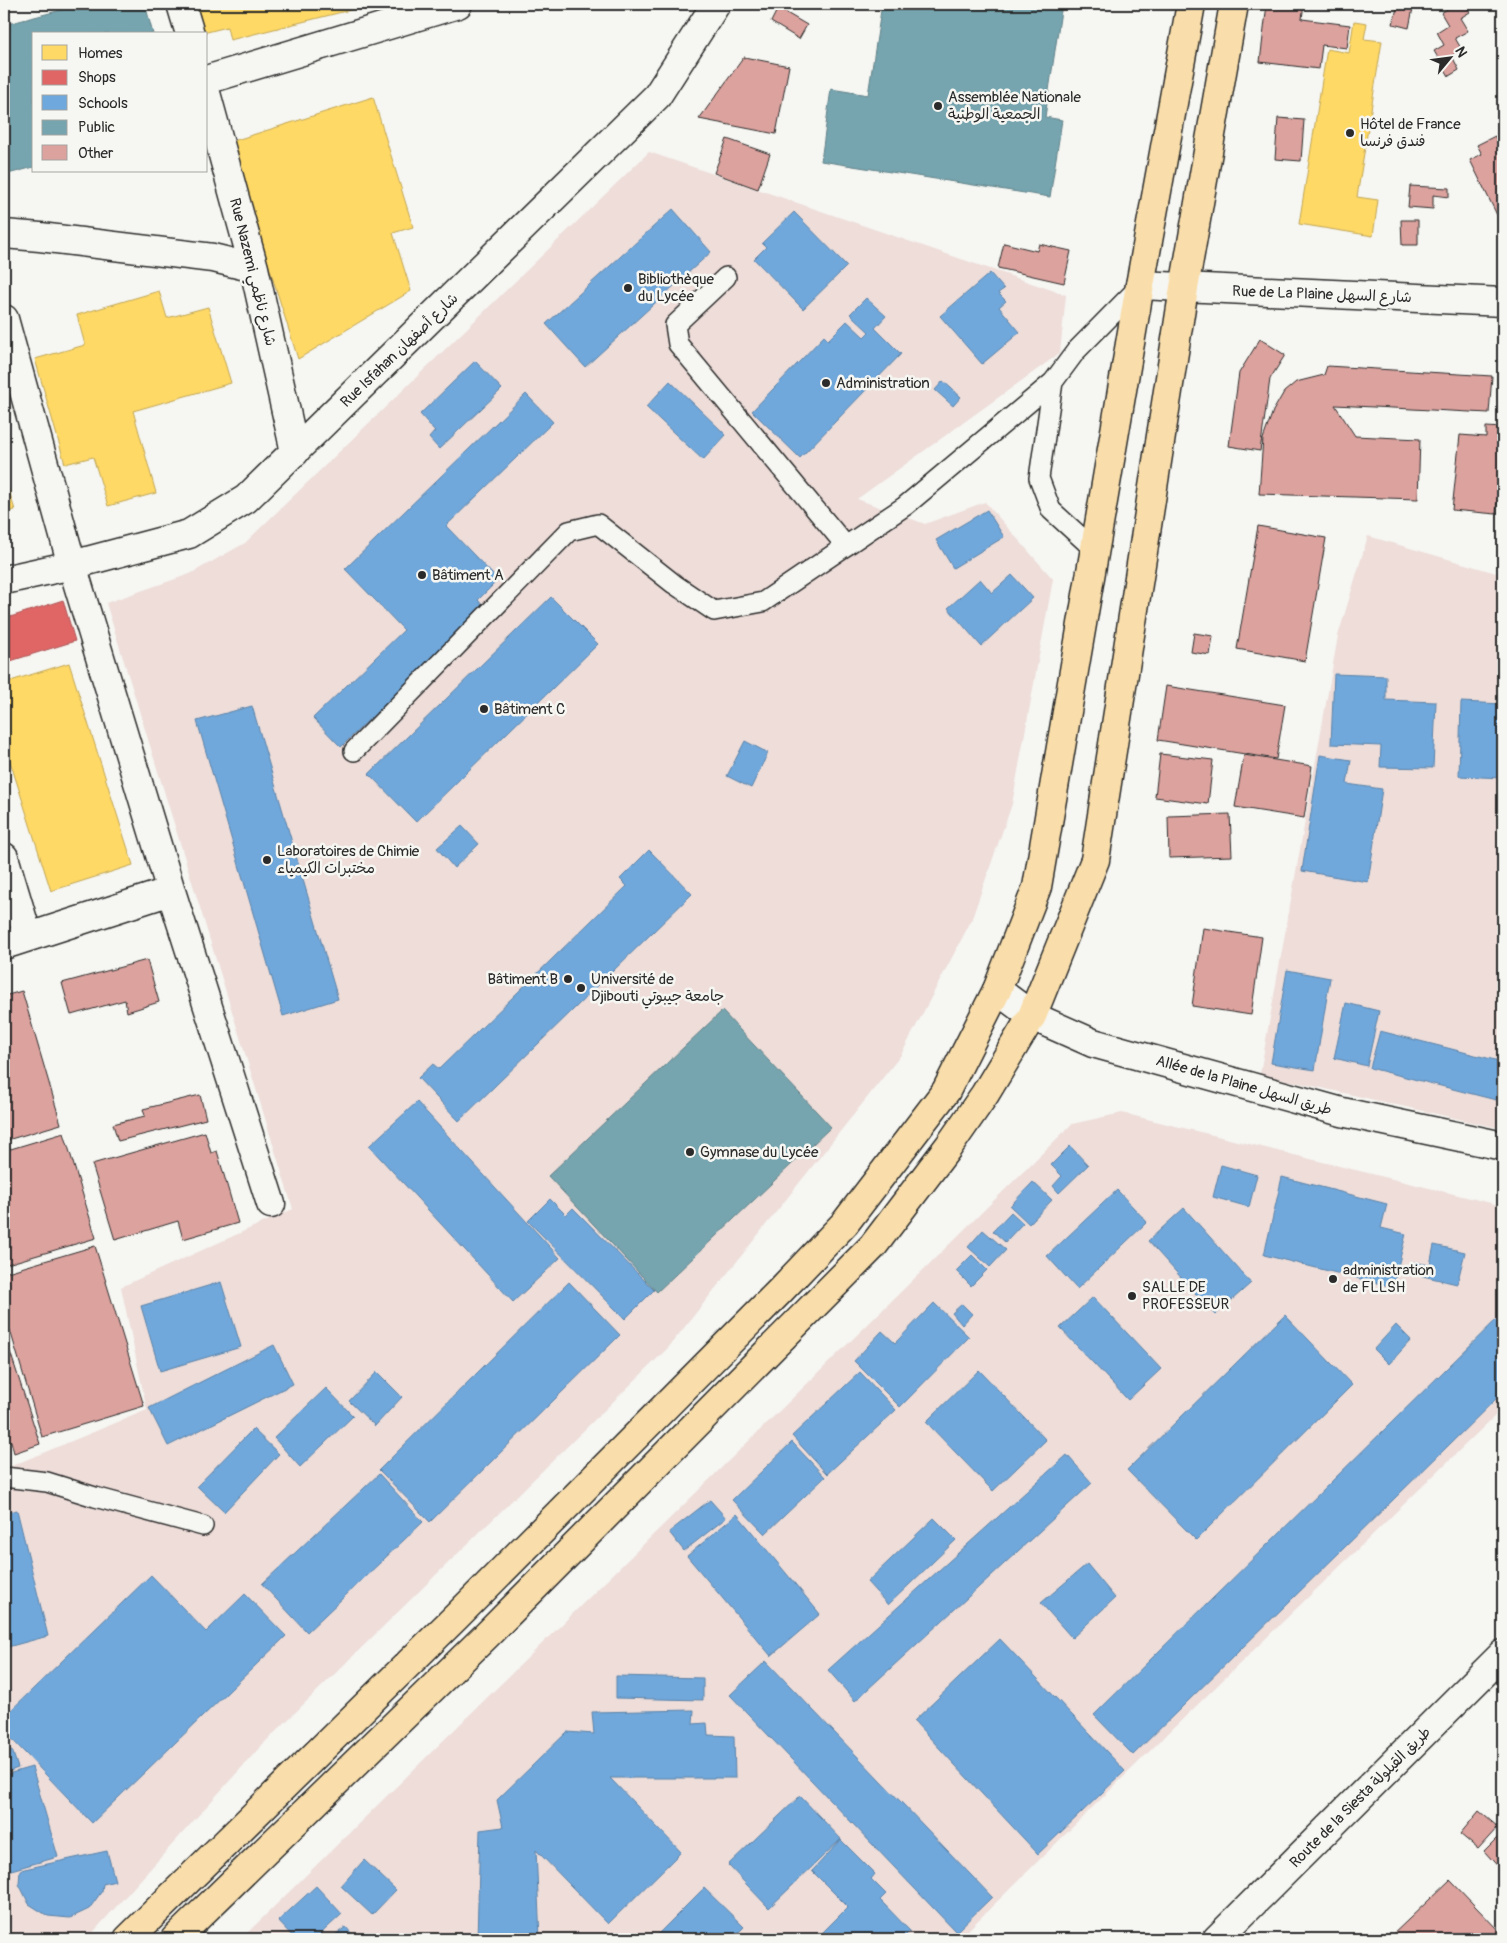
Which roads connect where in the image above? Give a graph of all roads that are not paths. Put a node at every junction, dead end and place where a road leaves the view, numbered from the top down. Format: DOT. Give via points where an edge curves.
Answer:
graph roads {
  1 [pos="181,4"];
  2 [pos="458,4"];
  3 [pos="716,4"];
  4 [pos="1191,4"];
  5 [pos="1234,4"];
  6 [pos="189,32"];
  7 [pos="208,79"];
  8 [pos="208,100"];
  9 [pos="4,234"];
  10 [pos="254,268"];
  11 [pos="726,277"];
  12 [pos="1140,285"];
  13 [pos="1184,288"];
  14 [pos="1503,302"];
  15 [pos="4,319"];
  16 [pos="1053,382"];
  17 [pos="295,452"];
  18 [pos="846,546"];
  19 [pos="1096,551"];
  20 [pos="72,565"];
  21 [pos="4,580"];
  22 [pos="354,752"];
  23 [pos="4,857"];
  24 [pos="171,891"];
  25 [pos="16,941"];
  26 [pos="997,990"];
  27 [pos="1032,1016"];
  28 [pos="1503,1146"];
  29 [pos="271,1204"];
  30 [pos="4,1478"];
  31 [pos="204,1526"];
  32 [pos="1503,1654"];
  33 [pos="128,1939"];
  34 [pos="175,1939"];
  35 [pos="1216,1939"];
  1 -- 6 [label="street"];
  2 -- 7 [label="street"];
  3 -- 17 [label="street, Rue Isfahan شارع أصفهان" via="657,96"];
  4 -- 12 [label="main road"];
  5 -- 13 [label="main road"];
  8 -- 10 [label="street, Rue Nazemi شارع ناظمي"];
  9 -- 10 [label="street" via="212,258"];
  10 -- 17 [label="street, Rue Nazemi شارع ناظمي"];
  11 -- 18 [label="lane" via="675,326 678,344"];
  12 -- 13 [label="street, Rue de La Plaine شارع السهل"];
  12 -- 16 [label="lane" via="1076,351"];
  12 -- 19 [label="main road"];
  13 -- 14 [label="street, Rue de La Plaine شارع السهل"];
  13 -- 27 [label="main road" via="1095,860"];
  15 -- 20 [label="street"];
  16 -- 18 [label="lane" via="905,506"];
  16 -- 19 [label="lane" via="1039,478 1051,510"];
  17 -- 20 [label="street, Rue Isfahan شارع أصفهان" via="246,499 189,534"];
  18 -- 22 [label="lane" via="763,602 714,611 598,524 569,530"];
  19 -- 26 [label="main road" via="1037,887"];
  20 -- 21 [label="street, Rue Isfahan شارع أصفهان"];
  20 -- 24 [label="street"];
  23 -- 25 [label="street"];
  24 -- 25 [label="street"];
  24 -- 29 [label="street"];
  26 -- 27 [label="street, Allée de la Plaine طريق السهل"];
  26 -- 33 [label="main road" via="946,1091 845,1223 456,1617"];
  27 -- 28 [label="street, Allée de la Plaine طريق السهل" via="1093,1043 1342,1112"];
  27 -- 34 [label="main road" via="985,1094 873,1246 486,1636"];
  30 -- 31 [label="lane" via="47,1482"];
  32 -- 35 [label="street, Route de la Siesta طريق القيلولة"];
}
